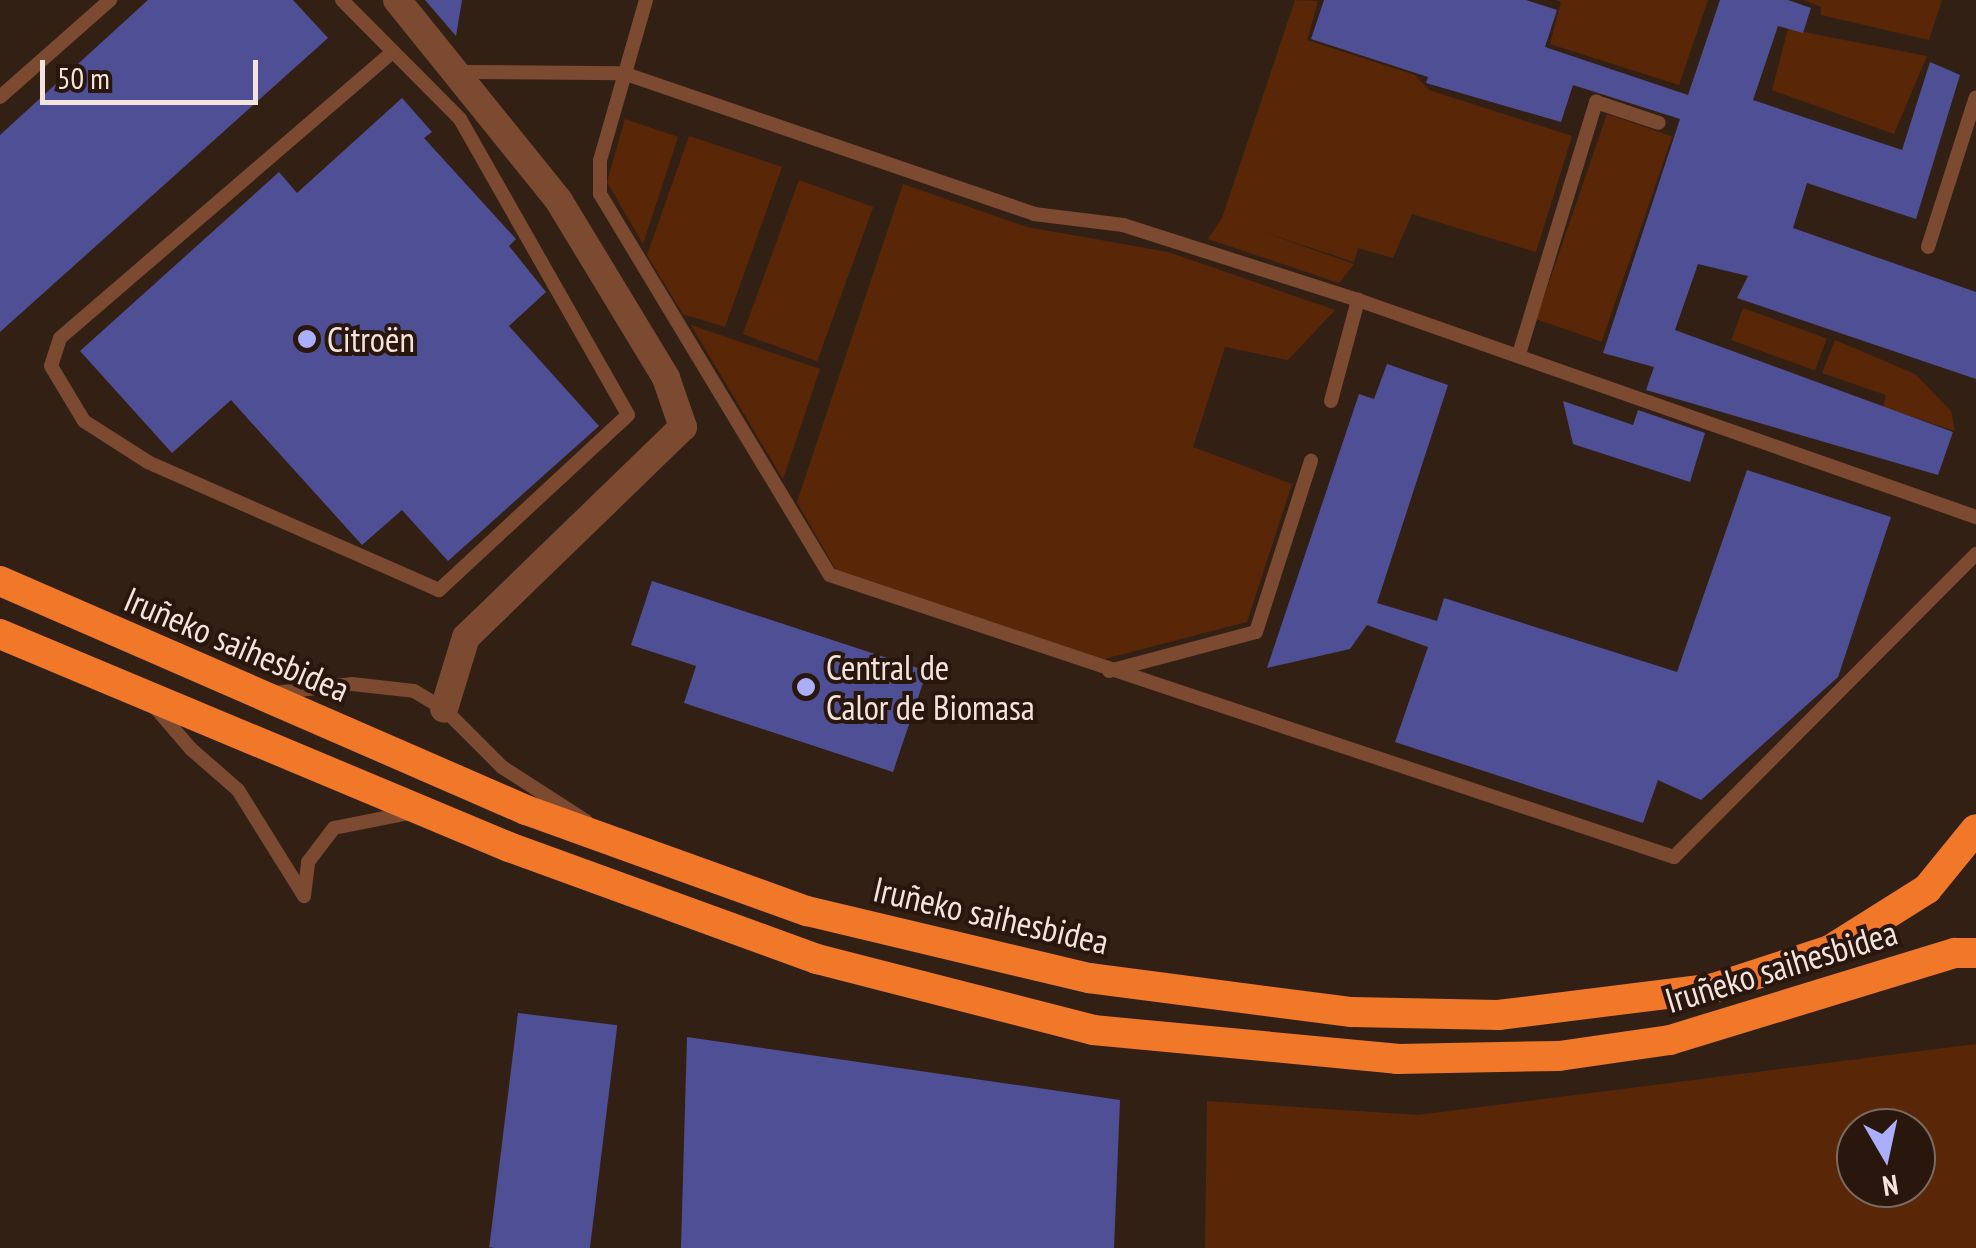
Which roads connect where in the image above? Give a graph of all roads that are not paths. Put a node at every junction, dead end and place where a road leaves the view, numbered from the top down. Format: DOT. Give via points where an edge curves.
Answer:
graph roads {
  1 [pos="110,0"];
  2 [pos="342,0"];
  3 [pos="397,0"];
  4 [pos="646,0"];
  5 [pos="391,53"];
  6 [pos="461,72"];
  7 [pos="624,73"];
  8 [pos="0,97"];
  9 [pos="1976,97"];
  10 [pos="1659,123"];
  11 [pos="1928,247"];
  12 [pos="1358,300"];
  13 [pos="1519,354"];
  14 [pos="1332,401"];
  15 [pos="1312,462"];
  16 [pos="1976,516"];
  17 [pos="1976,554"];
  18 [pos="0,582"];
  19 [pos="0,634"];
  20 [pos="1108,672"];
  21 [pos="262,695"];
  22 [pos="150,701"];
  23 [pos="444,710"];
  24 [pos="423,812"];
  25 [pos="1976,829"];
  26 [pos="614,842"];
  27 [pos="1976,953"];
  1 -- 8 [label="lane"];
  2 -- 5 [label="lane"];
  3 -- 6 [label="street"];
  4 -- 7 [label="lane"];
  5 -- 5 [label="lane" via="60,338 51,366 84,421 148,462 440,590 628,414 460,119"];
  6 -- 7 [label="lane"];
  6 -- 23 [label="street" via="559,201 666,378 683,427 466,637"];
  7 -- 12 [label="lane" via="1034,214 1123,225"];
  7 -- 20 [label="lane" via="600,160 600,194 830,576"];
  9 -- 11 [label="lane"];
  10 -- 13 [label="lane" via="1596,102"];
  12 -- 13 [label="lane"];
  12 -- 14 [label="lane"];
  13 -- 16 [label="lane"];
  15 -- 20 [label="lane" via="1256,632"];
  17 -- 20 [label="lane" via="1674,858"];
  18 -- 21 [label="highway, Iruñeko saihesbidea"];
  19 -- 22 [label="highway, Iruñeko saihesbidea"];
  21 -- 23 [label="lane" via="394,685"];
  21 -- 26 [label="highway, Iruñeko saihesbidea"];
  22 -- 24 [label="highway, Iruñeko saihesbidea"];
  22 -- 24 [label="lane" via="191,750 238,790 304,896 308,862 334,828"];
  23 -- 26 [label="lane" via="502,768"];
  24 -- 27 [label="highway, Iruñeko saihesbidea" via="817,959 1093,1030 1397,1059 1559,1056 1670,1040 1955,952"];
  25 -- 26 [label="highway, Iruñeko saihesbidea" via="1927,889 1830,950 1714,988 1498,1015 1352,1012 1089,978 807,911"];
}
